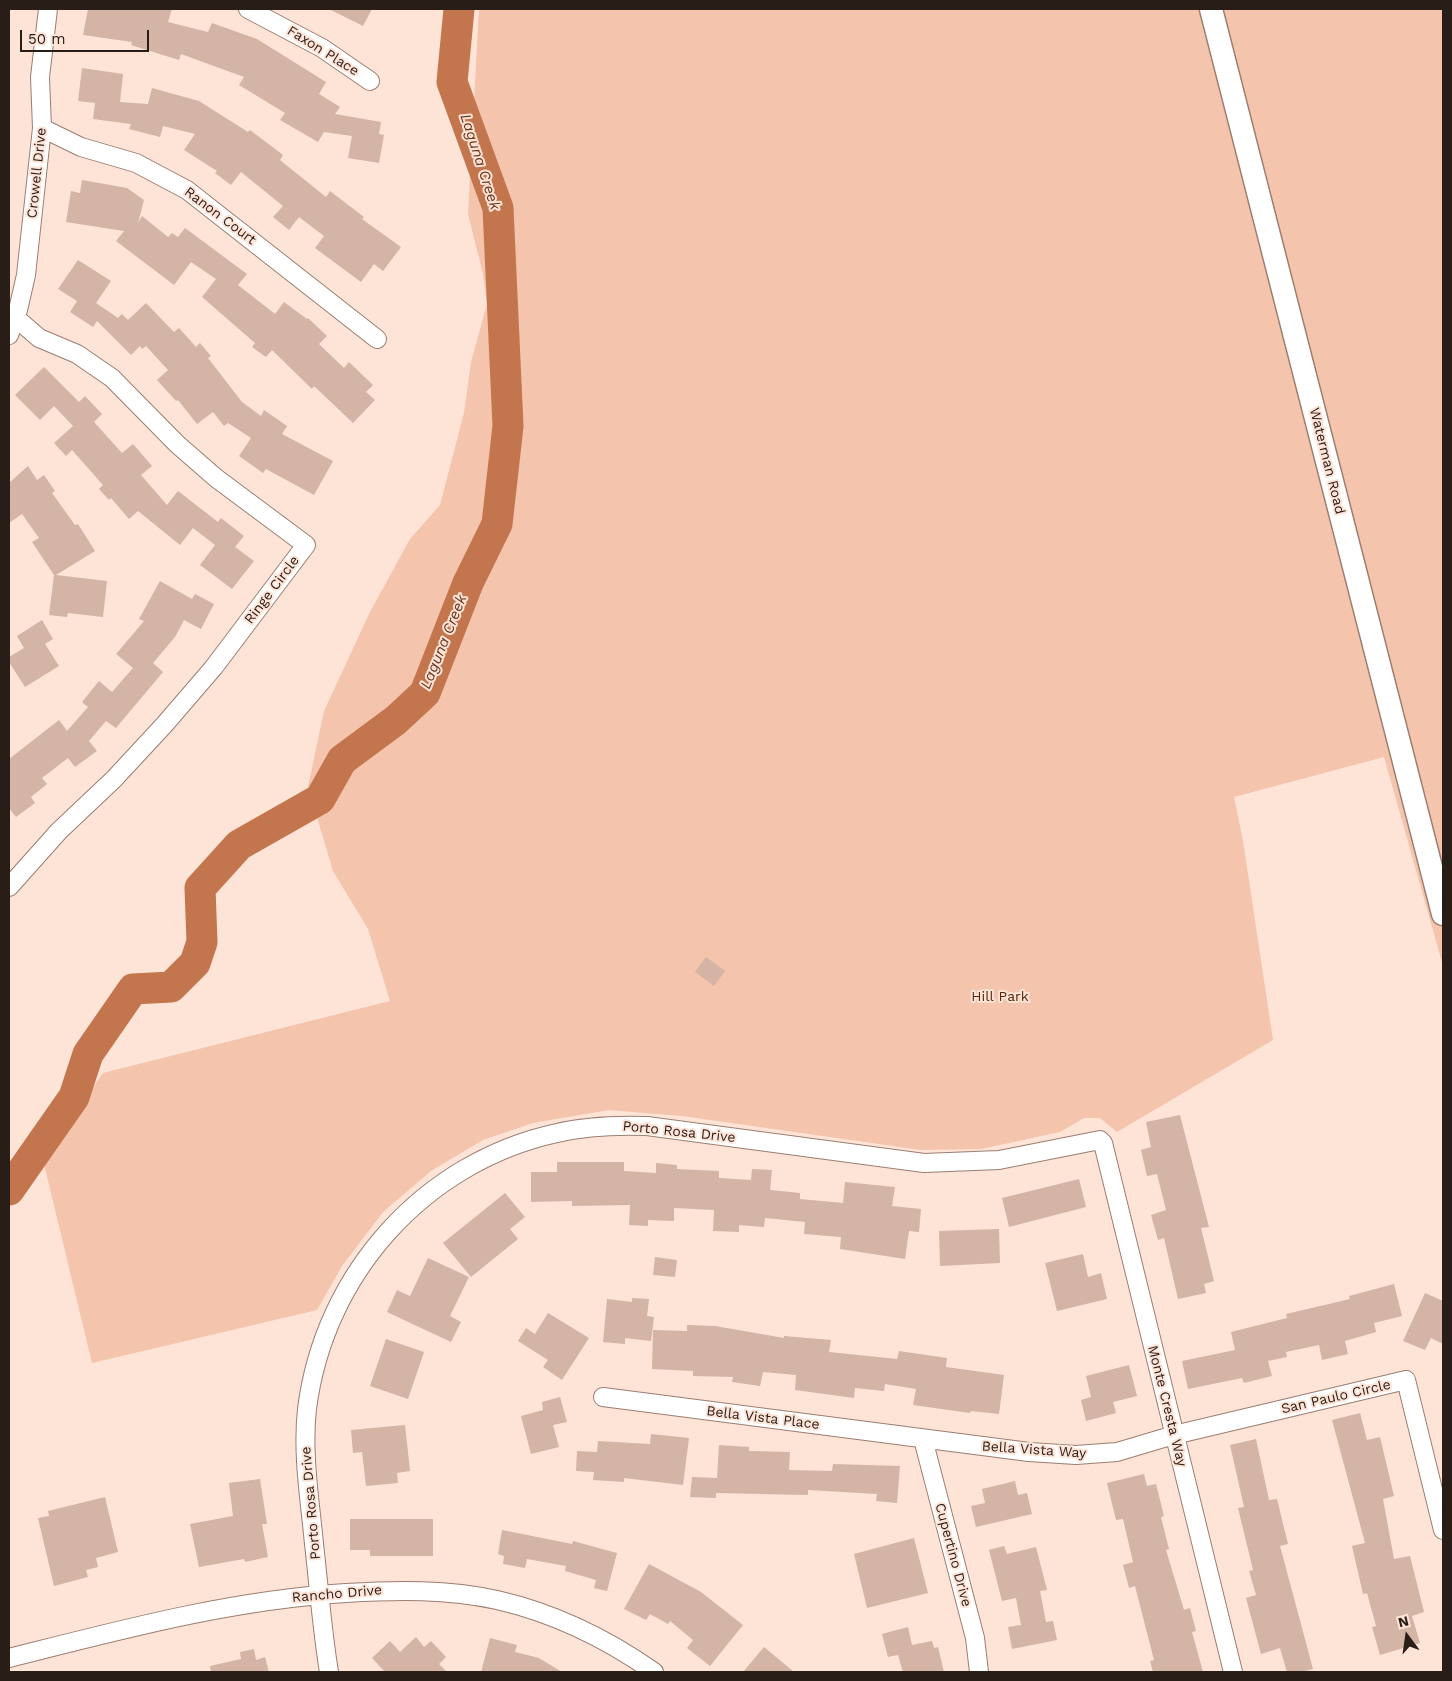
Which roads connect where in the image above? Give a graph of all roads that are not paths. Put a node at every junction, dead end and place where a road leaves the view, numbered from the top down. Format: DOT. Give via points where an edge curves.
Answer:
graph roads {
  1 [pos="48,9"];
  2 [pos="248,9"];
  3 [pos="1211,9"];
  4 [pos="370,81"];
  5 [pos="42,128"];
  6 [pos="16,318"];
  7 [pos="9,335"];
  8 [pos="378,339"];
  9 [pos="9,887"];
  10 [pos="1443,914"];
  11 [pos="1100,1140"];
  12 [pos="603,1397"];
  13 [pos="1174,1436"];
  14 [pos="923,1439"];
  15 [pos="1443,1530"];
  16 [pos="320,1595"];
  17 [pos="9,1658"];
  18 [pos="329,1672"];
  19 [pos="654,1672"];
  20 [pos="979,1672"];
  21 [pos="1233,1672"];
  1 -- 5 [label="street, Crowell Drive" via="40,77"];
  2 -- 4 [label="street, Faxon Place" via="322,48"];
  3 -- 10 [label="main road, Waterman Road"];
  5 -- 6 [label="street, Crowell Drive" via="26,275"];
  5 -- 8 [label="street, Ranon Court" via="80,147 136,163 187,190"];
  6 -- 7 [label="street, Crowell Drive"];
  6 -- 9 [label="street, Ringe Circle" via="39,338 77,354 112,378 177,444 216,478 306,545 214,667 165,724 60,830"];
  11 -- 13 [label="street, Monte Cresta Way"];
  11 -- 16 [label="street, Porto Rosa Drive" via="1000,1160 924,1163 647,1126 602,1126 536,1138 494,1153 455,1174 419,1200 373,1248 337,1305 320,1346 309,1397 305,1456"];
  12 -- 14 [label="street, Bella Vista Place"];
  13 -- 14 [label="street, Bella Vista Way" via="1117,1452 1076,1455"];
  13 -- 15 [label="street, San Paulo Circle" via="1406,1380"];
  13 -- 21 [label="street, Monte Cresta Way"];
  14 -- 20 [label="street, Cupertino Drive" via="974,1638"];
  16 -- 17 [label="street, Rancho Drive" via="222,1608"];
  16 -- 18 [label="street, Porto Rosa Drive"];
  16 -- 19 [label="street, Rancho Drive" via="409,1590 452,1592 495,1600 558,1619 599,1637"];
}
